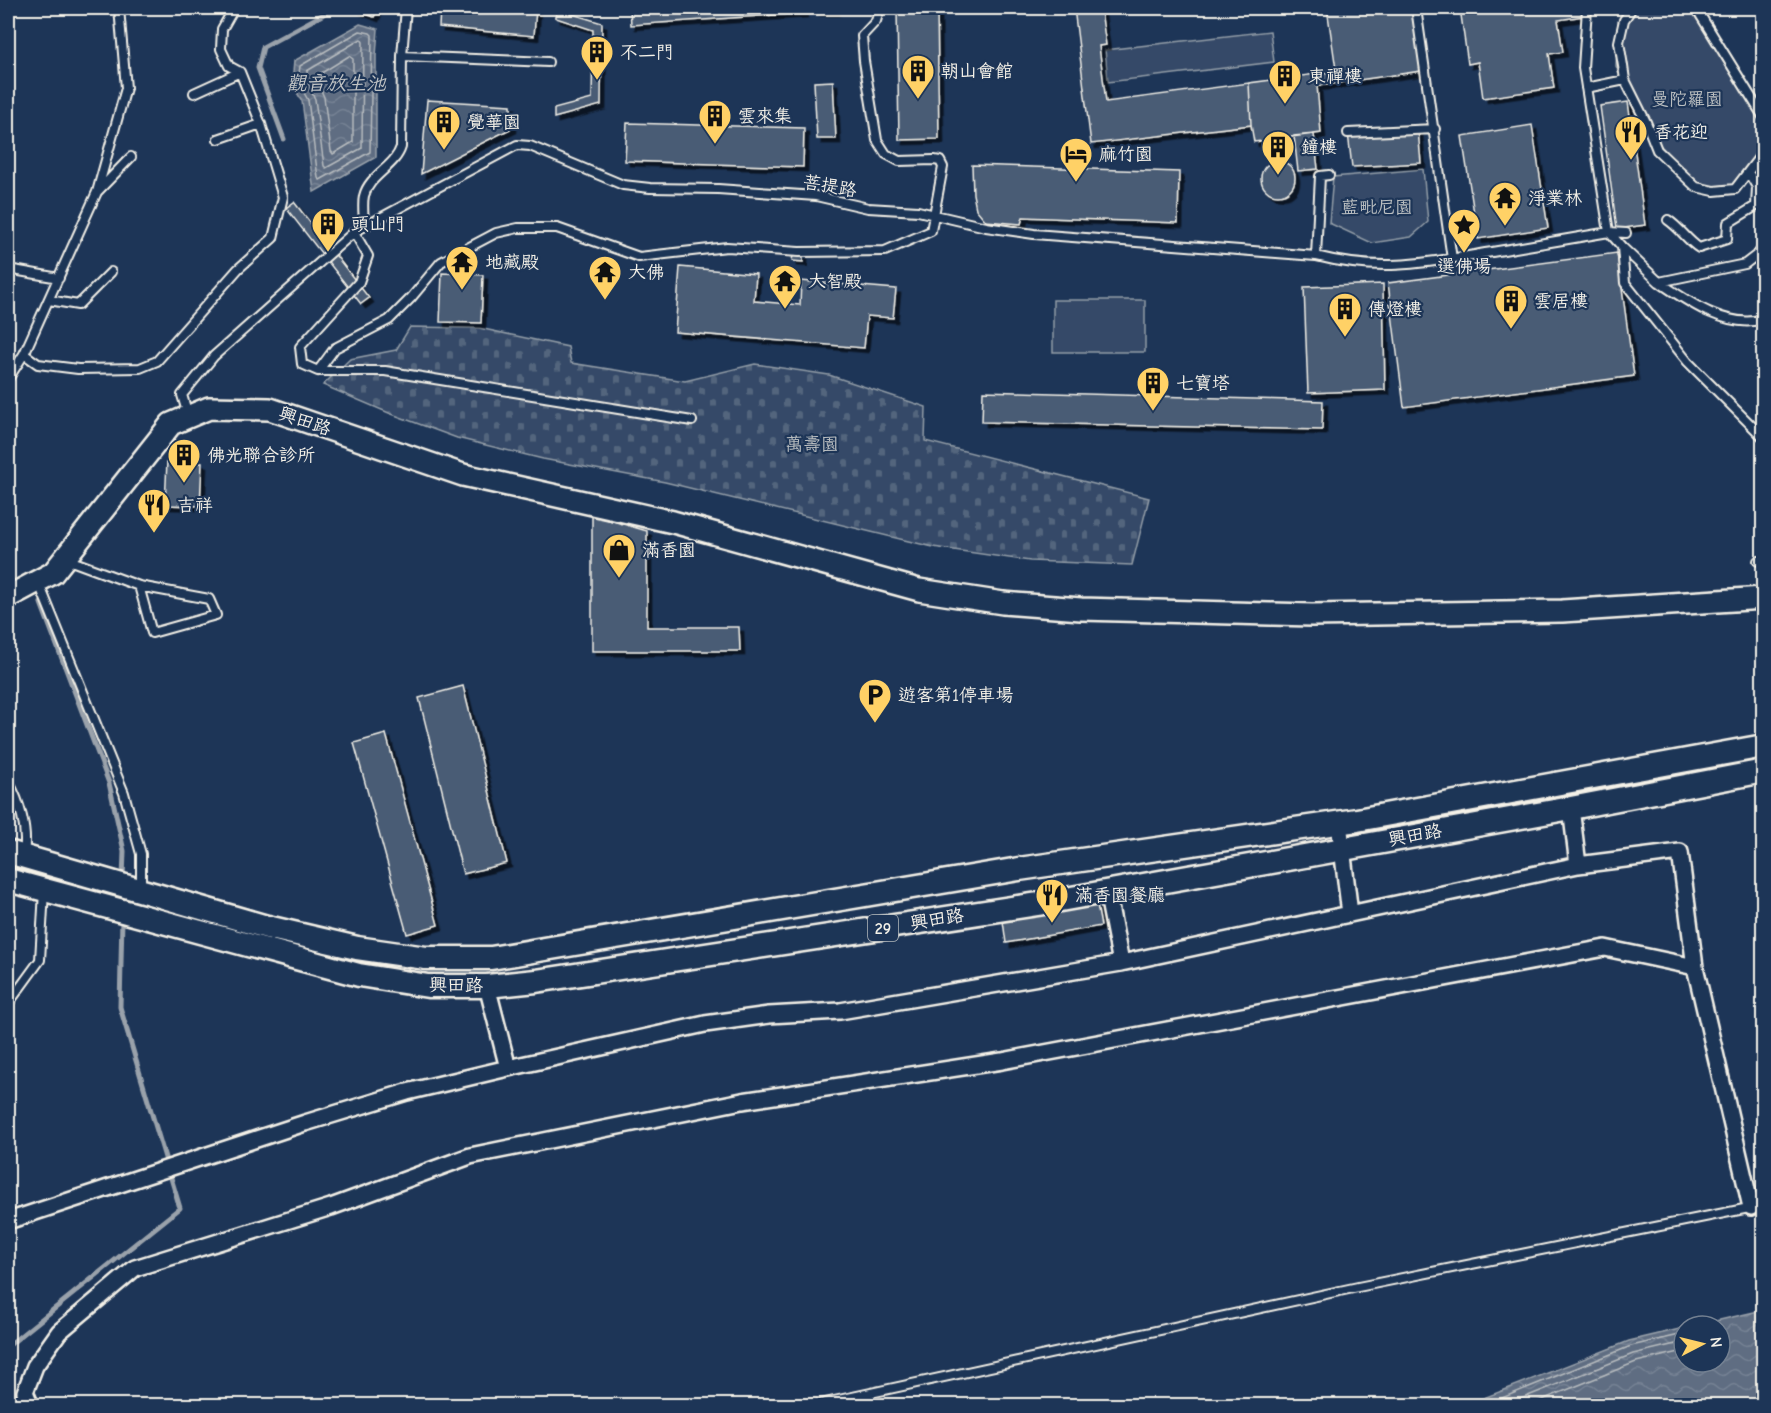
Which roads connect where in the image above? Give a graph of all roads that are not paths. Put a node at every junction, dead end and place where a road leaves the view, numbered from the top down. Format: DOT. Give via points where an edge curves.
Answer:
graph roads {
  1 [pos="119,8"];
  2 [pos="234,8"];
  3 [pos="406,8"];
  4 [pos="880,8"];
  5 [pos="1416,8"];
  6 [pos="1587,8"];
  7 [pos="1632,8"];
  8 [pos="1696,8"];
  9 [pos="402,56"];
  10 [pos="548,62"];
  11 [pos="240,72"];
  12 [pos="1625,80"];
  13 [pos="1586,88"];
  14 [pos="194,93"];
  15 [pos="1764,118"];
  16 [pos="261,124"];
  17 [pos="1435,129"];
  18 [pos="1348,133"];
  19 [pos="218,139"];
  20 [pos="1764,151"];
  21 [pos="131,157"];
  22 [pos="1748,172"];
  23 [pos="1329,175"];
  24 [pos="97,192"];
  25 [pos="933,215"];
  26 [pos="1668,220"];
  27 [pos="364,225"];
  28 [pos="354,232"];
  29 [pos="1609,232"];
  30 [pos="1626,233"];
  31 [pos="1764,246"];
  32 [pos="1622,247"];
  33 [pos="1316,256"];
  34 [pos="1452,259"];
  35 [pos="8,269"];
  36 [pos="111,272"];
  37 [pos="59,278"];
  38 [pos="1659,282"];
  39 [pos="49,300"];
  40 [pos="1764,319"];
  41 [pos="24,354"];
  42 [pos="318,371"];
  43 [pos="8,379"];
  44 [pos="189,416"];
  45 [pos="692,421"];
  46 [pos="1764,438"];
  47 [pos="64,558"];
  48 [pos="38,581"];
  49 [pos="139,586"];
  50 [pos="8,597"];
  51 [pos="1764,598"];
  52 [pos="1764,746"];
  53 [pos="1764,771"];
  54 [pos="8,781"];
  55 [pos="1571,808"];
  56 [pos="1339,823"];
  57 [pos="1342,848"];
  58 [pos="1136,852"];
  59 [pos="16,855"];
  60 [pos="1578,865"];
  61 [pos="8,880"];
  62 [pos="1144,884"];
  63 [pos="44,890"];
  64 [pos="141,891"];
  65 [pos="1107,891"];
  66 [pos="877,892"];
  67 [pos="1350,914"];
  68 [pos="884,928"];
  69 [pos="1121,963"];
  70 [pos="1695,967"];
  71 [pos="487,986"];
  72 [pos="8,1004"];
  73 [pos="508,1068"];
  74 [pos="1757,1206"];
  75 [pos="8,1221"];
  76 [pos="31,1406"];
  77 [pos="811,1406"];
  1 -- 24 [label="lane" via="126,88"];
  2 -- 11 [label="lane" via="222,29 221,49 229,66"];
  3 -- 9 [label="lane"];
  4 -- 25 [label="lane" via="876,21 862,36 877,140 886,154 898,161 940,161 943,171"];
  5 -- 17 [label="lane"];
  6 -- 13 [label="lane" via="1583,68"];
  7 -- 12 [label="lane" via="1624,20 1619,42"];
  8 -- 15 [label="lane"];
  9 -- 10 [label="lane"];
  9 -- 27 [label="lane" via="401,147 398,156 364,195"];
  11 -- 14 [label="lane"];
  11 -- 16 [label="lane"];
  12 -- 13 [label="lane"];
  12 -- 22 [label="lane" via="1658,150 1696,187 1714,191 1735,189"];
  13 -- 29 [label="lane"];
  16 -- 19 [label="lane"];
  16 -- 41 [label="lane" via="283,197 273,238 238,269 157,361 140,368 78,369 38,364"];
  17 -- 18 [label="lane"];
  17 -- 34 [label="lane"];
  20 -- 22 [label="lane"];
  21 -- 24 [label="lane"];
  22 -- 26 [label="lane" via="1757,187 1756,206 1728,223 1727,239 1699,248"];
  23 -- 33 [label="lane" via="1320,176"];
  24 -- 37 [label="lane"];
  25 -- 27 [label="lane, 菩提路" via="867,208 816,196 623,185 530,146 517,145"];
  25 -- 33 [label="lane, 菩提路" via="1034,234"];
  25 -- 42 [label="lane" via="931,231 885,251 799,252 727,247 639,257 558,228 518,228 496,233 441,262 389,320 335,348"];
  27 -- 28 [label="lane, 菩提路"];
  28 -- 42 [label="lane" via="368,256 359,282 300,347 302,364"];
  28 -- 44 [label="lane, 菩提路" via="214,356 182,395"];
  29 -- 30 [label="lane, 菩提路"];
  29 -- 32 [label="lane"];
  29 -- 34 [label="lane, 菩提路"];
  31 -- 38 [label="lane" via="1745,264"];
  32 -- 38 [label="lane"];
  32 -- 46 [label="lane" via="1625,283 1688,362"];
  33 -- 34 [label="lane, 菩提路" via="1371,266"];
  35 -- 37 [label="lane"];
  36 -- 39 [label="lane" via="78,305"];
  37 -- 39 [label="lane"];
  38 -- 40 [label="lane" via="1692,304 1730,320"];
  39 -- 41 [label="lane"];
  41 -- 43 [label="lane"];
  42 -- 45 [label="lane" via="385,371"];
  44 -- 47 [label="street, 興田路" via="171,424"];
  44 -- 51 [label="street, 興田路" via="209,408 270,409 463,475 673,522 919,590 1003,603 1312,615 1562,611"];
  47 -- 48 [label="street, 興田路" via="53,573"];
  47 -- 49 [label="lane"];
  48 -- 50 [label="street, 興田路"];
  48 -- 64 [label="lane" via="124,793 141,854"];
  49 -- 49 [label="lane" via="152,633 216,615 209,599"];
  52 -- 56 [label="main road, 興田路 / 29"];
  53 -- 55 [label="main road, 興田路 / 29"];
  54 -- 59 [label="lane" via="17,797 26,840"];
  55 -- 57 [label="main road, 興田路 / 29"];
  55 -- 60 [label="street"];
  56 -- 57 [label="street"];
  56 -- 58 [label="main road, 興田路 / 29"];
  57 -- 62 [label="main road, 興田路 / 29"];
  57 -- 67 [label="street"];
  58 -- 62 [label="main road"];
  58 -- 66 [label="main road, 興田路 / 29"];
  59 -- 64 [label="main road, 興田路 / 29"];
  60 -- 67 [label="street"];
  60 -- 70 [label="street" via="1680,852"];
  61 -- 63 [label="main road, 興田路 / 29"];
  62 -- 65 [label="main road, 興田路 / 29"];
  63 -- 71 [label="main road, 興田路 / 29" via="359,975 428,986"];
  63 -- 72 [label="lane" via="40,960"];
  64 -- 66 [label="main road, 興田路 / 29" via="267,927 357,948 426,958 491,958"];
  65 -- 68 [label="main road, 興田路 / 29"];
  65 -- 69 [label="street"];
  66 -- 68 [label="main road"];
  67 -- 69 [label="street"];
  68 -- 71 [label="main road, 興田路 / 29"];
  69 -- 73 [label="street" via="840,1011 705,1024"];
  70 -- 74 [label="street"];
  70 -- 76 [label="street" via="1605,948 1002,1061 742,1101 470,1156 331,1207 135,1268 59,1332 35,1366 26,1392"];
  71 -- 73 [label="street"];
  73 -- 75 [label="street" via="407,1092 305,1123"];
  74 -- 77 [label="lane" via="1358,1287"];
}
